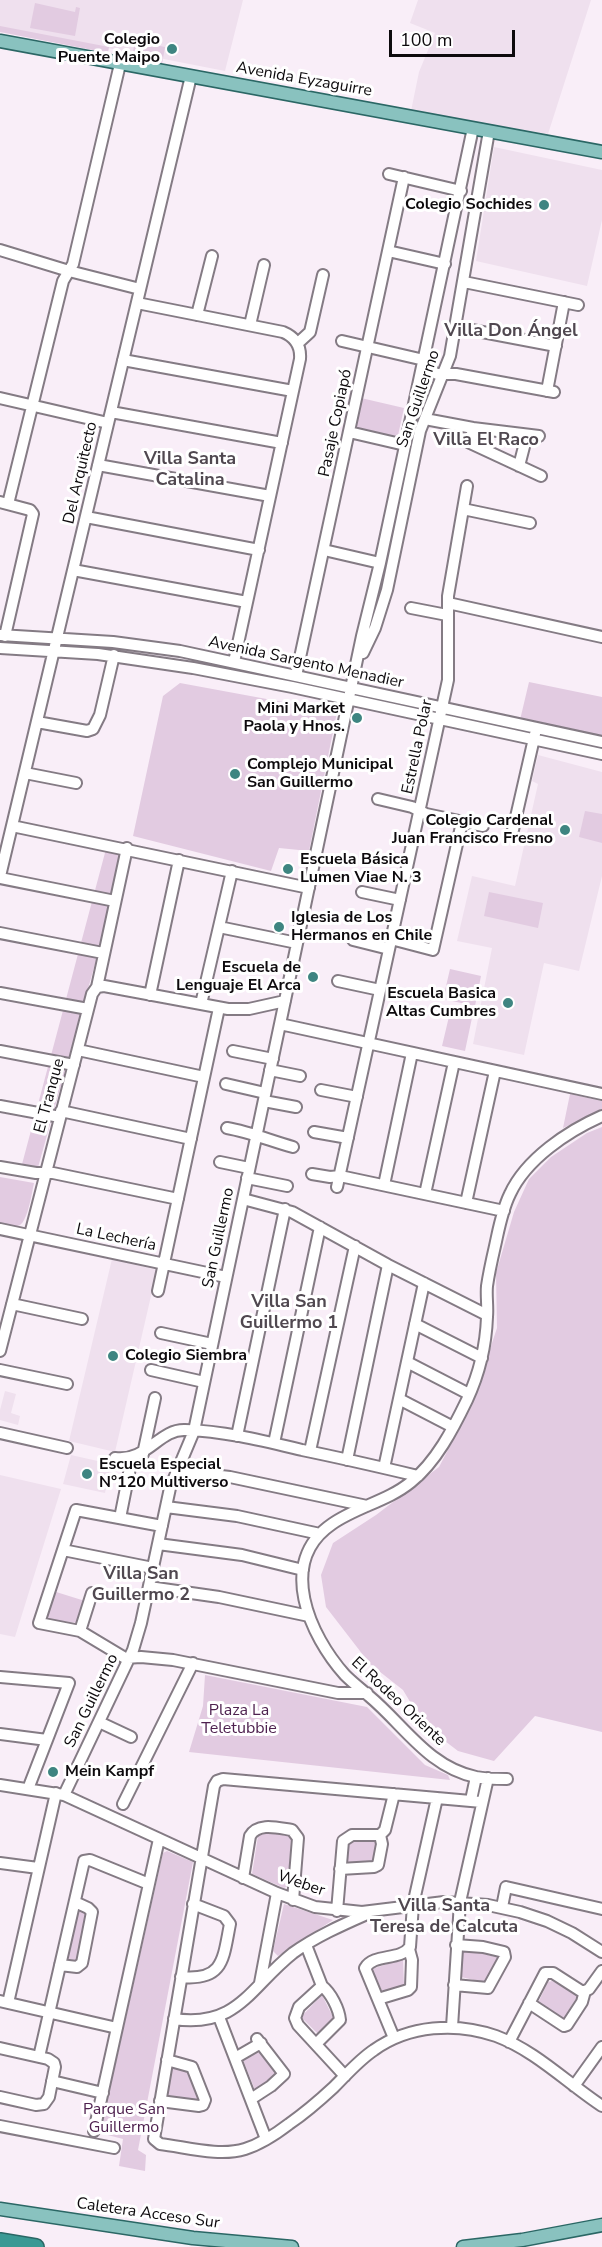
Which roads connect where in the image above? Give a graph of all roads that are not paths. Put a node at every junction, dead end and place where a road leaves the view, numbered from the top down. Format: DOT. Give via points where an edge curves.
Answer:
graph roads {
  1 [pos="0,41"];
  2 [pos="120,64"];
  3 [pos="191,76"];
  4 [pos="473,128"];
  5 [pos="489,131"];
  6 [pos="602,152"];
  7 [pos="389,174"];
  8 [pos="404,177"];
  9 [pos="461,191"];
  10 [pos="0,250"];
  11 [pos="388,251"];
  12 [pos="212,256"];
  13 [pos="445,264"];
  14 [pos="264,265"];
  15 [pos="69,271"];
  16 [pos="323,275"];
  17 [pos="464,282"];
  18 [pos="140,289"];
  19 [pos="564,302"];
  20 [pos="137,303"];
  21 [pos="578,305"];
  22 [pos="197,315"];
  23 [pos="250,325"];
  24 [pos="456,327"];
  25 [pos="342,340"];
  26 [pos="298,343"];
  27 [pos="368,346"];
  28 [pos="556,346"];
  29 [pos="123,360"];
  30 [pos="424,363"];
  31 [pos="445,373"];
  32 [pos="293,391"];
  33 [pos="0,398"];
  34 [pos="33,405"];
  35 [pos="109,417"];
  36 [pos="425,419"];
  37 [pos="473,428"];
  38 [pos="349,432"];
  39 [pos="527,435"];
  40 [pos="539,436"];
  41 [pos="282,443"];
  42 [pos="405,446"];
  43 [pos="98,465"];
  44 [pos="519,466"];
  45 [pos="541,476"];
  46 [pos="467,486"];
  47 [pos="270,496"];
  48 [pos="4,503"];
  49 [pos="463,509"];
  50 [pos="86,517"];
  51 [pos="530,523"];
  52 [pos="259,550"];
  53 [pos="324,550"];
  54 [pos="380,563"];
  55 [pos="73,570"];
  56 [pos="248,602"];
  57 [pos="448,603"];
  58 [pos="411,608"];
  59 [pos="447,615"];
  60 [pos="2,635"];
  61 [pos="602,638"];
  62 [pos="57,639"];
  63 [pos="0,648"];
  64 [pos="53,652"];
  65 [pos="114,656"];
  66 [pos="234,662"];
  67 [pos="356,671"];
  68 [pos="296,676"];
  69 [pos="351,694"];
  70 [pos="442,707"];
  71 [pos="439,719"];
  72 [pos="37,722"];
  73 [pos="536,728"];
  74 [pos="534,740"];
  75 [pos="602,742"];
  76 [pos="602,754"];
  77 [pos="25,772"];
  78 [pos="76,783"];
  79 [pos="378,799"];
  80 [pos="419,810"];
  81 [pos="462,822"];
  82 [pos="483,825"];
  83 [pos="12,826"];
  84 [pos="513,830"];
  85 [pos="127,848"];
  86 [pos="179,860"];
  87 [pos="232,871"];
  88 [pos="0,877"];
  89 [pos="309,888"];
  90 [pos="362,892"];
  91 [pos="400,900"];
  92 [pos="115,901"];
  93 [pos="219,927"];
  94 [pos="0,933"];
  95 [pos="353,940"];
  96 [pos="297,943"];
  97 [pos="390,944"];
  98 [pos="103,953"];
  99 [pos="338,981"];
  100 [pos="97,987"];
  101 [pos="380,990"];
  102 [pos="0,993"];
  103 [pos="150,995"];
  104 [pos="285,1001"];
  105 [pos="201,1004"];
  106 [pos="219,1008"];
  107 [pos="88,1009"];
  108 [pos="280,1024"];
  109 [pos="368,1043"];
  110 [pos="78,1050"];
  111 [pos="0,1051"];
  112 [pos="233,1051"];
  113 [pos="412,1053"];
  114 [pos="454,1062"];
  115 [pos="272,1064"];
  116 [pos="74,1065"];
  117 [pos="495,1071"];
  118 [pos="300,1076"];
  119 [pos="204,1077"];
  120 [pos="225,1084"];
  121 [pos="321,1090"];
  122 [pos="602,1094"];
  123 [pos="265,1097"];
  124 [pos="357,1097"];
  125 [pos="0,1106"];
  126 [pos="296,1107"];
  127 [pos="61,1114"];
  128 [pos="602,1116"];
  129 [pos="227,1128"];
  130 [pos="314,1132"];
  131 [pos="256,1136"];
  132 [pos="348,1138"];
  133 [pos="191,1139"];
  134 [pos="293,1147"];
  135 [pos="220,1162"];
  136 [pos="0,1167"];
  137 [pos="45,1173"];
  138 [pos="248,1173"];
  139 [pos="312,1174"];
  140 [pos="338,1181"];
  141 [pos="384,1185"];
  142 [pos="287,1186"];
  143 [pos="425,1194"];
  144 [pos="178,1199"];
  145 [pos="243,1199"];
  146 [pos="466,1203"];
  147 [pos="285,1209"];
  148 [pos="504,1211"];
  149 [pos="320,1227"];
  150 [pos="0,1229"];
  151 [pos="29,1235"];
  152 [pos="355,1246"];
  153 [pos="164,1264"];
  154 [pos="388,1265"];
  155 [pos="226,1277"];
  156 [pos="424,1283"];
  157 [pos="158,1291"];
  158 [pos="12,1304"];
  159 [pos="487,1315"];
  160 [pos="82,1319"];
  161 [pos="415,1324"];
  162 [pos="161,1333"];
  163 [pos="212,1344"];
  164 [pos="0,1351"];
  165 [pos="482,1358"];
  166 [pos="407,1362"];
  167 [pos="152,1370"];
  168 [pos="0,1371"];
  169 [pos="204,1382"];
  170 [pos="67,1384"];
  171 [pos="469,1394"];
  172 [pos="155,1398"];
  173 [pos="399,1399"];
  174 [pos="453,1426"];
  175 [pos="194,1431"];
  176 [pos="0,1433"];
  177 [pos="237,1436"];
  178 [pos="274,1443"];
  179 [pos="67,1448"];
  180 [pos="310,1451"];
  181 [pos="137,1456"];
  182 [pos="115,1458"];
  183 [pos="347,1460"];
  184 [pos="384,1468"];
  185 [pos="177,1471"];
  186 [pos="418,1476"];
  187 [pos="367,1506"];
  188 [pos="166,1507"];
  189 [pos="120,1518"];
  190 [pos="162,1526"];
  191 [pos="320,1534"];
  192 [pos="159,1544"];
  193 [pos="63,1550"];
  194 [pos="153,1568"];
  195 [pos="303,1570"];
  196 [pos="149,1587"];
  197 [pos="92,1593"];
  198 [pos="309,1616"];
  199 [pos="80,1631"];
  200 [pos="130,1658"];
  201 [pos="193,1663"];
  202 [pos="0,1677"];
  203 [pos="367,1694"];
  204 [pos="99,1722"];
  205 [pos="0,1734"];
  206 [pos="131,1737"];
  207 [pos="47,1740"];
  208 [pos="476,1777"];
  209 [pos="488,1778"];
  210 [pos="507,1779"];
  211 [pos="0,1785"];
  212 [pos="28,1789"];
  213 [pos="60,1794"];
  214 [pos="394,1794"];
  215 [pos="437,1798"];
  216 [pos="476,1801"];
  217 [pos="123,1804"];
  218 [pos="380,1835"];
  219 [pos="159,1839"];
  220 [pos="201,1859"];
  221 [pos="0,1863"];
  222 [pos="38,1868"];
  223 [pos="340,1869"];
  224 [pos="243,1878"];
  225 [pos="149,1884"];
  226 [pos="277,1893"];
  227 [pos="292,1900"];
  228 [pos="75,1902"];
  229 [pos="460,1902"];
  230 [pos="194,1904"];
  231 [pos="413,1905"];
  232 [pos="502,1907"];
  233 [pos="602,1909"];
  234 [pos="337,1911"];
  235 [pos="373,1912"];
  236 [pos="306,1944"];
  237 [pos="456,1945"];
  238 [pos="409,1949"];
  239 [pos="602,1950"];
  240 [pos="60,1965"];
  241 [pos="602,1971"];
  242 [pos="181,1977"];
  243 [pos="260,1983"];
  244 [pos="454,1985"];
  245 [pos="322,1986"];
  246 [pos="585,1991"];
  247 [pos="378,1999"];
  248 [pos="4,2002"];
  249 [pos="528,2003"];
  250 [pos="49,2012"];
  251 [pos="219,2017"];
  252 [pos="174,2019"];
  253 [pos="452,2027"];
  254 [pos="117,2028"];
  255 [pos="394,2038"];
  256 [pos="509,2042"];
  257 [pos="316,2044"];
  258 [pos="0,2048"];
  259 [pos="601,2051"];
  260 [pos="39,2057"];
  261 [pos="235,2058"];
  262 [pos="167,2061"];
  263 [pos="345,2076"];
  264 [pos="52,2081"];
  265 [pos="574,2086"];
  266 [pos="103,2093"];
  267 [pos="0,2097"];
  268 [pos="251,2099"];
  269 [pos="160,2101"];
  270 [pos="602,2106"];
  271 [pos="0,2126"];
  272 [pos="94,2131"];
  273 [pos="266,2139"];
  274 [pos="114,2148"];
  275 [pos="0,2209"];
  276 [pos="602,2225"];
  277 [pos="0,2241"];
  278 [pos="36,2247"];
  279 [pos="292,2247"];
  280 [pos="463,2247"];
  1 -- 2 [label="main road, Avenida Eyzaguirre"];
  2 -- 3 [label="main road, Avenida Eyzaguirre"];
  2 -- 15 [label="street"];
  3 -- 4 [label="main road, Avenida Eyzaguirre"];
  3 -- 18 [label="street, Del Arquitecto"];
  4 -- 5 [label="main road, Avenida Eyzaguirre"];
  4 -- 9 [label="street, San Guillermo"];
  5 -- 6 [label="main road, Avenida Eyzaguirre"];
  5 -- 17 [label="street, San Guillermo"];
  7 -- 8 [label="street"];
  8 -- 9 [label="street"];
  8 -- 11 [label="street, Pasaje Copiapó"];
  9 -- 13 [label="street, San Guillermo"];
  10 -- 15 [label="street"];
  11 -- 13 [label="street"];
  11 -- 27 [label="street, Pasaje Copiapó"];
  12 -- 22 [label="street"];
  13 -- 30 [label="street, San Guillermo"];
  14 -- 23 [label="street"];
  15 -- 18 [label="street"];
  15 -- 34 [label="street" via="63,281"];
  16 -- 26 [label="street" via="310,332"];
  17 -- 19 [label="street"];
  17 -- 24 [label="street, San Guillermo"];
  18 -- 20 [label="street, Del Arquitecto"];
  19 -- 21 [label="street"];
  19 -- 28 [label="street"];
  20 -- 22 [label="street"];
  20 -- 29 [label="street, Del Arquitecto"];
  22 -- 23 [label="street"];
  23 -- 26 [label="street" via="283,332"];
  24 -- 28 [label="street"];
  24 -- 31 [label="street, San Guillermo"];
  25 -- 27 [label="street"];
  26 -- 32 [label="street" via="300,359"];
  27 -- 30 [label="street"];
  27 -- 38 [label="street, Pasaje Copiapó"];
  28 -- 31 [label="street" via="551,392"];
  29 -- 32 [label="street"];
  29 -- 35 [label="street, Del Arquitecto"];
  30 -- 31 [label="street" via="433,373"];
  30 -- 42 [label="street, San Guillermo"];
  31 -- 36 [label="street, San Guillermo"];
  32 -- 41 [label="street"];
  33 -- 34 [label="street"];
  34 -- 35 [label="street"];
  34 -- 48 [label="street"];
  35 -- 41 [label="street"];
  35 -- 43 [label="street, Del Arquitecto"];
  36 -- 37 [label="street"];
  36 -- 67 [label="street, San Guillermo" via="417,441 387,590"];
  37 -- 39 [label="street"];
  37 -- 44 [label="street" via="470,443"];
  38 -- 42 [label="street"];
  38 -- 53 [label="street, Pasaje Copiapó"];
  39 -- 40 [label="street"];
  39 -- 44 [label="street"];
  41 -- 47 [label="street"];
  42 -- 54 [label="street, San Guillermo"];
  43 -- 47 [label="street"];
  43 -- 50 [label="street, Del Arquitecto"];
  44 -- 45 [label="street"];
  46 -- 49 [label="street, Estrella Polar"];
  47 -- 52 [label="street"];
  48 -- 60 [label="street" via="32,512 33,517"];
  49 -- 51 [label="street"];
  49 -- 57 [label="street, Estrella Polar"];
  50 -- 52 [label="street"];
  50 -- 55 [label="street, Del Arquitecto"];
  52 -- 56 [label="street"];
  53 -- 54 [label="street"];
  53 -- 68 [label="street, Pasaje Copiapó"];
  54 -- 67 [label="street, San Guillermo"];
  55 -- 56 [label="street"];
  55 -- 62 [label="street, Del Arquitecto"];
  56 -- 66 [label="street"];
  57 -- 59 [label="street, Estrella Polar"];
  57 -- 61 [label="street"];
  58 -- 59 [label="street"];
  59 -- 70 [label="street, Estrella Polar" via="449,670"];
  60 -- 62 [label="street, Avenida Sargento Menadier"];
  62 -- 64 [label="street, Del Arquitecto"];
  62 -- 66 [label="street, Avenida Sargento Menadier" via="129,643"];
  63 -- 64 [label="street, Avenida Sargento Menadier"];
  64 -- 65 [label="street, Avenida Sargento Menadier"];
  64 -- 72 [label="street, Del Arquitecto"];
  65 -- 69 [label="street, Avenida Sargento Menadier"];
  65 -- 72 [label="street" via="93,729 87,732"];
  66 -- 68 [label="street, Avenida Sargento Menadier"];
  67 -- 69 [label="street, San Guillermo"];
  68 -- 69 [label="street, Avenida Sargento Menadier"];
  69 -- 70 [label="street, Avenida Sargento Menadier"];
  69 -- 71 [label="street, Avenida Sargento Menadier"];
  69 -- 89 [label="street, San Guillermo"];
  70 -- 71 [label="street, Estrella Polar"];
  70 -- 73 [label="street, Avenida Sargento Menadier"];
  71 -- 74 [label="street, Avenida Sargento Menadier"];
  71 -- 80 [label="street, Estrella Polar"];
  72 -- 77 [label="street, Del Arquitecto"];
  73 -- 74 [label="street"];
  73 -- 75 [label="street, Avenida Sargento Menadier"];
  74 -- 76 [label="street, Avenida Sargento Menadier"];
  74 -- 84 [label="street"];
  77 -- 78 [label="street"];
  77 -- 83 [label="street, Del Arquitecto"];
  79 -- 80 [label="street"];
  80 -- 81 [label="street"];
  80 -- 91 [label="street, Estrella Polar"];
  81 -- 82 [label="street"];
  81 -- 97 [label="street" via="433,950"];
  83 -- 85 [label="street"];
  83 -- 88 [label="street, Del Arquitecto"];
  85 -- 86 [label="street"];
  85 -- 92 [label="street, El Tranque"];
  86 -- 87 [label="street"];
  86 -- 103 [label="street"];
  87 -- 89 [label="street"];
  87 -- 93 [label="street"];
  88 -- 92 [label="street"];
  89 -- 96 [label="street, San Guillermo"];
  90 -- 91 [label="street"];
  91 -- 97 [label="street, Estrella Polar"];
  92 -- 98 [label="street, El Tranque"];
  93 -- 96 [label="street"];
  93 -- 105 [label="street"];
  94 -- 98 [label="street"];
  95 -- 97 [label="street"];
  96 -- 104 [label="street, San Guillermo"];
  97 -- 101 [label="street, Estrella Polar"];
  98 -- 100 [label="street, El Tranque"];
  99 -- 101 [label="street"];
  100 -- 103 [label="street"];
  100 -- 107 [label="street, El Tranque"];
  101 -- 109 [label="street, Estrella Polar"];
  102 -- 107 [label="street"];
  103 -- 105 [label="street"];
  104 -- 106 [label="street" via="249,1009"];
  104 -- 108 [label="street, San Guillermo"];
  105 -- 106 [label="street"];
  106 -- 119 [label="street"];
  107 -- 110 [label="street, El Tranque"];
  108 -- 109 [label="street"];
  108 -- 115 [label="street, San Guillermo"];
  109 -- 113 [label="street"];
  109 -- 124 [label="street, Estrella Polar"];
  110 -- 116 [label="street, El Tranque"];
  110 -- 119 [label="street"];
  111 -- 116 [label="street"];
  112 -- 115 [label="street"];
  113 -- 114 [label="street"];
  113 -- 141 [label="street"];
  114 -- 117 [label="street"];
  114 -- 143 [label="street"];
  115 -- 118 [label="street"];
  115 -- 123 [label="street, San Guillermo"];
  116 -- 127 [label="street, El Tranque"];
  117 -- 122 [label="street"];
  117 -- 146 [label="street"];
  119 -- 133 [label="street"];
  120 -- 123 [label="street"];
  121 -- 124 [label="street"];
  123 -- 126 [label="street"];
  123 -- 131 [label="street, San Guillermo"];
  124 -- 132 [label="street, Estrella Polar"];
  125 -- 127 [label="street"];
  127 -- 133 [label="street"];
  127 -- 137 [label="street, El Tranque"];
  128 -- 148 [label="street, El Rodeo Oriente" via="534,1162 515,1184"];
  129 -- 131 [label="street"];
  130 -- 132 [label="street"];
  131 -- 134 [label="street"];
  131 -- 138 [label="street, San Guillermo"];
  132 -- 140 [label="street, Estrella Polar"];
  133 -- 144 [label="street"];
  135 -- 138 [label="street"];
  136 -- 137 [label="street"];
  137 -- 144 [label="street"];
  137 -- 151 [label="street, El Tranque"];
  138 -- 142 [label="street"];
  138 -- 145 [label="street, San Guillermo"];
  139 -- 140 [label="street"];
  140 -- 141 [label="street"];
  141 -- 143 [label="street"];
  143 -- 146 [label="street"];
  144 -- 153 [label="street"];
  145 -- 147 [label="street"];
  145 -- 155 [label="street, San Guillermo"];
  146 -- 148 [label="street"];
  147 -- 149 [label="street"];
  147 -- 177 [label="street"];
  148 -- 159 [label="street, El Rodeo Oriente" via="488,1284"];
  149 -- 152 [label="street"];
  149 -- 178 [label="street"];
  150 -- 151 [label="street, La Lechería"];
  151 -- 153 [label="street, La Lechería"];
  151 -- 158 [label="street, El Tranque"];
  152 -- 154 [label="street"];
  152 -- 180 [label="street"];
  153 -- 155 [label="street, La Lechería"];
  153 -- 157 [label="street"];
  154 -- 156 [label="street"];
  154 -- 183 [label="street"];
  155 -- 163 [label="street, San Guillermo"];
  156 -- 159 [label="street"];
  156 -- 161 [label="street"];
  158 -- 160 [label="street"];
  158 -- 164 [label="street, El Tranque"];
  159 -- 165 [label="street, El Rodeo Oriente"];
  161 -- 165 [label="street"];
  161 -- 166 [label="street"];
  162 -- 163 [label="street"];
  163 -- 169 [label="street, San Guillermo"];
  165 -- 171 [label="street, El Rodeo Oriente"];
  166 -- 171 [label="street"];
  166 -- 173 [label="street"];
  167 -- 169 [label="street"];
  168 -- 170 [label="street"];
  169 -- 175 [label="street, San Guillermo"];
  171 -- 174 [label="street, El Rodeo Oriente"];
  172 -- 181 [label="street"];
  173 -- 174 [label="street"];
  173 -- 184 [label="street"];
  174 -- 186 [label="street, El Rodeo Oriente"];
  175 -- 177 [label="street"];
  175 -- 181 [label="street" via="172,1433"];
  175 -- 185 [label="street, San Guillermo"];
  176 -- 179 [label="street"];
  177 -- 178 [label="street"];
  178 -- 180 [label="street"];
  180 -- 183 [label="street"];
  181 -- 182 [label="street"];
  181 -- 189 [label="street"];
  183 -- 184 [label="street"];
  184 -- 186 [label="street"];
  185 -- 187 [label="street" via="230,1477"];
  185 -- 188 [label="street, San Guillermo"];
  186 -- 187 [label="street, El Rodeo Oriente" via="402,1489"];
  187 -- 191 [label="street, El Rodeo Oriente"];
  188 -- 190 [label="street, San Guillermo"];
  188 -- 191 [label="street" via="237,1516"];
  189 -- 190 [label="street"];
  189 -- 193 [label="street" via="76,1510"];
  190 -- 192 [label="street, San Guillermo"];
  191 -- 195 [label="street, El Rodeo Oriente"];
  192 -- 194 [label="street, San Guillermo"];
  192 -- 195 [label="street" via="242,1555"];
  193 -- 194 [label="street"];
  193 -- 199 [label="street" via="39,1623"];
  194 -- 196 [label="street, San Guillermo"];
  195 -- 198 [label="street, El Rodeo Oriente" via="303,1594"];
  196 -- 198 [label="street"];
  196 -- 200 [label="street, San Guillermo"];
  197 -- 199 [label="street"];
  198 -- 203 [label="street, El Rodeo Oriente" via="338,1666"];
  199 -- 200 [label="street"];
  200 -- 201 [label="street"];
  200 -- 204 [label="street, San Guillermo"];
  201 -- 203 [label="street" via="338,1693"];
  201 -- 217 [label="street"];
  202 -- 207 [label="street" via="69,1683"];
  203 -- 208 [label="street, El Rodeo Oriente" via="433,1757"];
  204 -- 206 [label="street"];
  204 -- 213 [label="street, San Guillermo"];
  205 -- 207 [label="street"];
  207 -- 212 [label="street"];
  208 -- 209 [label="street, El Rodeo Oriente"];
  208 -- 216 [label="street"];
  209 -- 210 [label="street, El Rodeo Oriente"];
  209 -- 216 [label="street"];
  211 -- 212 [label="street, Weber"];
  212 -- 213 [label="street, Weber"];
  213 -- 219 [label="street, Weber"];
  213 -- 222 [label="street, San Guillermo"];
  214 -- 215 [label="street"];
  214 -- 218 [label="street" via="385,1830"];
  214 -- 220 [label="street" via="217,1781"];
  215 -- 216 [label="street"];
  215 -- 231 [label="street"];
  216 -- 229 [label="street"];
  218 -- 223 [label="street" via="351,1835 345,1839"];
  218 -- 223 [label="street" via="378,1865"];
  219 -- 220 [label="street, Weber"];
  219 -- 225 [label="street"];
  220 -- 224 [label="street, Weber"];
  220 -- 230 [label="street"];
  221 -- 222 [label="street"];
  222 -- 248 [label="street, San Guillermo"];
  223 -- 234 [label="street"];
  224 -- 226 [label="street, Weber"];
  224 -- 227 [label="street" via="254,1830 292,1830 298,1838"];
  225 -- 228 [label="street" via="86,1860"];
  225 -- 254 [label="street"];
  226 -- 227 [label="street, Weber"];
  226 -- 243 [label="street"];
  227 -- 234 [label="street, Weber"];
  228 -- 240 [label="street"];
  228 -- 240 [label="street" via="92,1914 82,1960 76,1968"];
  229 -- 231 [label="street, Weber"];
  229 -- 232 [label="street, Weber"];
  229 -- 237 [label="street"];
  230 -- 242 [label="street"];
  230 -- 242 [label="street" via="224,1916 230,1924 218,1968 202,1978"];
  231 -- 235 [label="street, Weber"];
  231 -- 238 [label="street"];
  232 -- 233 [label="street" via="506,1887"];
  232 -- 239 [label="street, Weber" via="556,1925"];
  234 -- 235 [label="street, Weber"];
  235 -- 236 [label="street"];
  236 -- 243 [label="street"];
  236 -- 245 [label="street"];
  237 -- 244 [label="street"];
  237 -- 244 [label="street" via="495,1949 505,1955 488,1988"];
  238 -- 247 [label="street" via="411,1987"];
  238 -- 247 [label="street" via="366,1966"];
  240 -- 250 [label="street"];
  241 -- 246 [label="street"];
  242 -- 252 [label="street"];
  243 -- 251 [label="street"];
  244 -- 253 [label="street"];
  245 -- 257 [label="street" via="340,2020"];
  245 -- 257 [label="street" via="295,2014 298,2025"];
  246 -- 249 [label="street" via="547,1972"];
  246 -- 249 [label="street" via="582,2002 564,2026"];
  247 -- 255 [label="street"];
  248 -- 250 [label="street"];
  249 -- 256 [label="street"];
  250 -- 254 [label="street"];
  250 -- 260 [label="street"];
  251 -- 252 [label="street" via="199,2021"];
  251 -- 261 [label="street"];
  252 -- 262 [label="street"];
  253 -- 255 [label="street"];
  253 -- 256 [label="street"];
  254 -- 266 [label="street"];
  255 -- 263 [label="street"];
  256 -- 265 [label="street"];
  257 -- 263 [label="street"];
  258 -- 260 [label="street"];
  259 -- 265 [label="street"];
  260 -- 264 [label="street" via="54,2063"];
  261 -- 268 [label="street"];
  261 -- 268 [label="street" via="259,2041 284,2073"];
  262 -- 269 [label="street"];
  262 -- 269 [label="street" via="192,2067 206,2100 199,2106"];
  263 -- 273 [label="street"];
  264 -- 266 [label="street"];
  264 -- 267 [label="street" via="44,2104"];
  265 -- 270 [label="street"];
  266 -- 272 [label="street"];
  268 -- 273 [label="street"];
  269 -- 273 [label="street" via="154,2135 160,2144 228,2151 245,2149"];
  271 -- 274 [label="street"];
  275 -- 279 [label="main road, Caletera Acceso Sur" via="193,2238"];
  276 -- 280 [label="main road" via="522,2241"];
  277 -- 278 [label="highway"];
}
